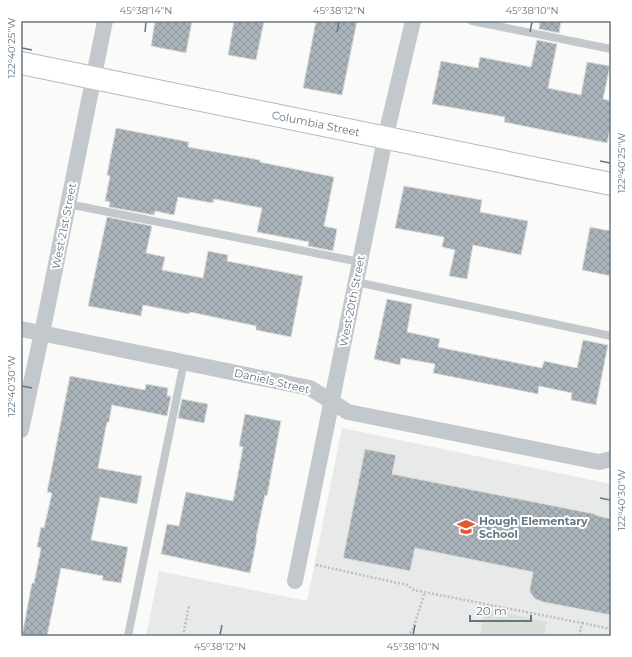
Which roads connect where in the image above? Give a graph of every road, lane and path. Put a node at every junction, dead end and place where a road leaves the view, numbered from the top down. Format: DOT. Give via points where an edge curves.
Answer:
graph roads {
  1 [pos="105,21"];
  2 [pos="413,21"];
  3 [pos="472,21"];
  4 [pos="611,49"];
  5 [pos="21,63"];
  6 [pos="93,78"];
  7 [pos="385,139"];
  8 [pos="611,184"];
  9 [pos="68,204"];
  10 [pos="360,262"];
  11 [pos="356,282"];
  12 [pos="21,329"];
  13 [pos="42,334"];
  14 [pos="611,336"];
  15 [pos="184,362"];
  16 [pos="332,401"];
  17 [pos="21,430"];
  18 [pos="611,459"];
  19 [pos="317,565"];
  20 [pos="296,581"];
  21 [pos="425,592"];
  22 [pos="189,606"];
  23 [pos="582,623"];
  24 [pos="611,629"];
  25 [pos="128,636"];
  26 [pos="183,636"];
  27 [pos="407,636"];
  28 [pos="579,636"];
  1 -- 6 [label="street, West 21st Street"];
  2 -- 7 [label="street, West 20th Street"];
  3 -- 4 [label="lane"];
  5 -- 6 [label="street, Columbia Street"];
  6 -- 7 [label="street, Columbia Street"];
  6 -- 9 [label="street, West 21st Street"];
  7 -- 8 [label="street, Columbia Street"];
  7 -- 10 [label="street, West 20th Street"];
  9 -- 10 [label="lane"];
  9 -- 13 [label="street, West 21st Street"];
  10 -- 11 [label="street, West 20th Street"];
  11 -- 14 [label="lane"];
  11 -- 16 [label="street, West 20th Street"];
  12 -- 13 [label="street, Daniels Street"];
  13 -- 15 [label="street, Daniels Street"];
  13 -- 17 [label="street, West 21st Street"];
  15 -- 16 [label="street, Daniels Street" via="310,388"];
  15 -- 25 [label="lane"];
  16 -- 18 [label="street, Daniels Street" via="348,412 598,462"];
  16 -- 20 [label="street, West 20th Street"];
  19 -- 21 [label="path" via="407,585 414,590"];
  21 -- 23 [label="path"];
  21 -- 27 [label="path" via="414,629"];
  22 -- 26 [label="path"];
  23 -- 24 [label="path"];
  23 -- 28 [label="path"];
}
